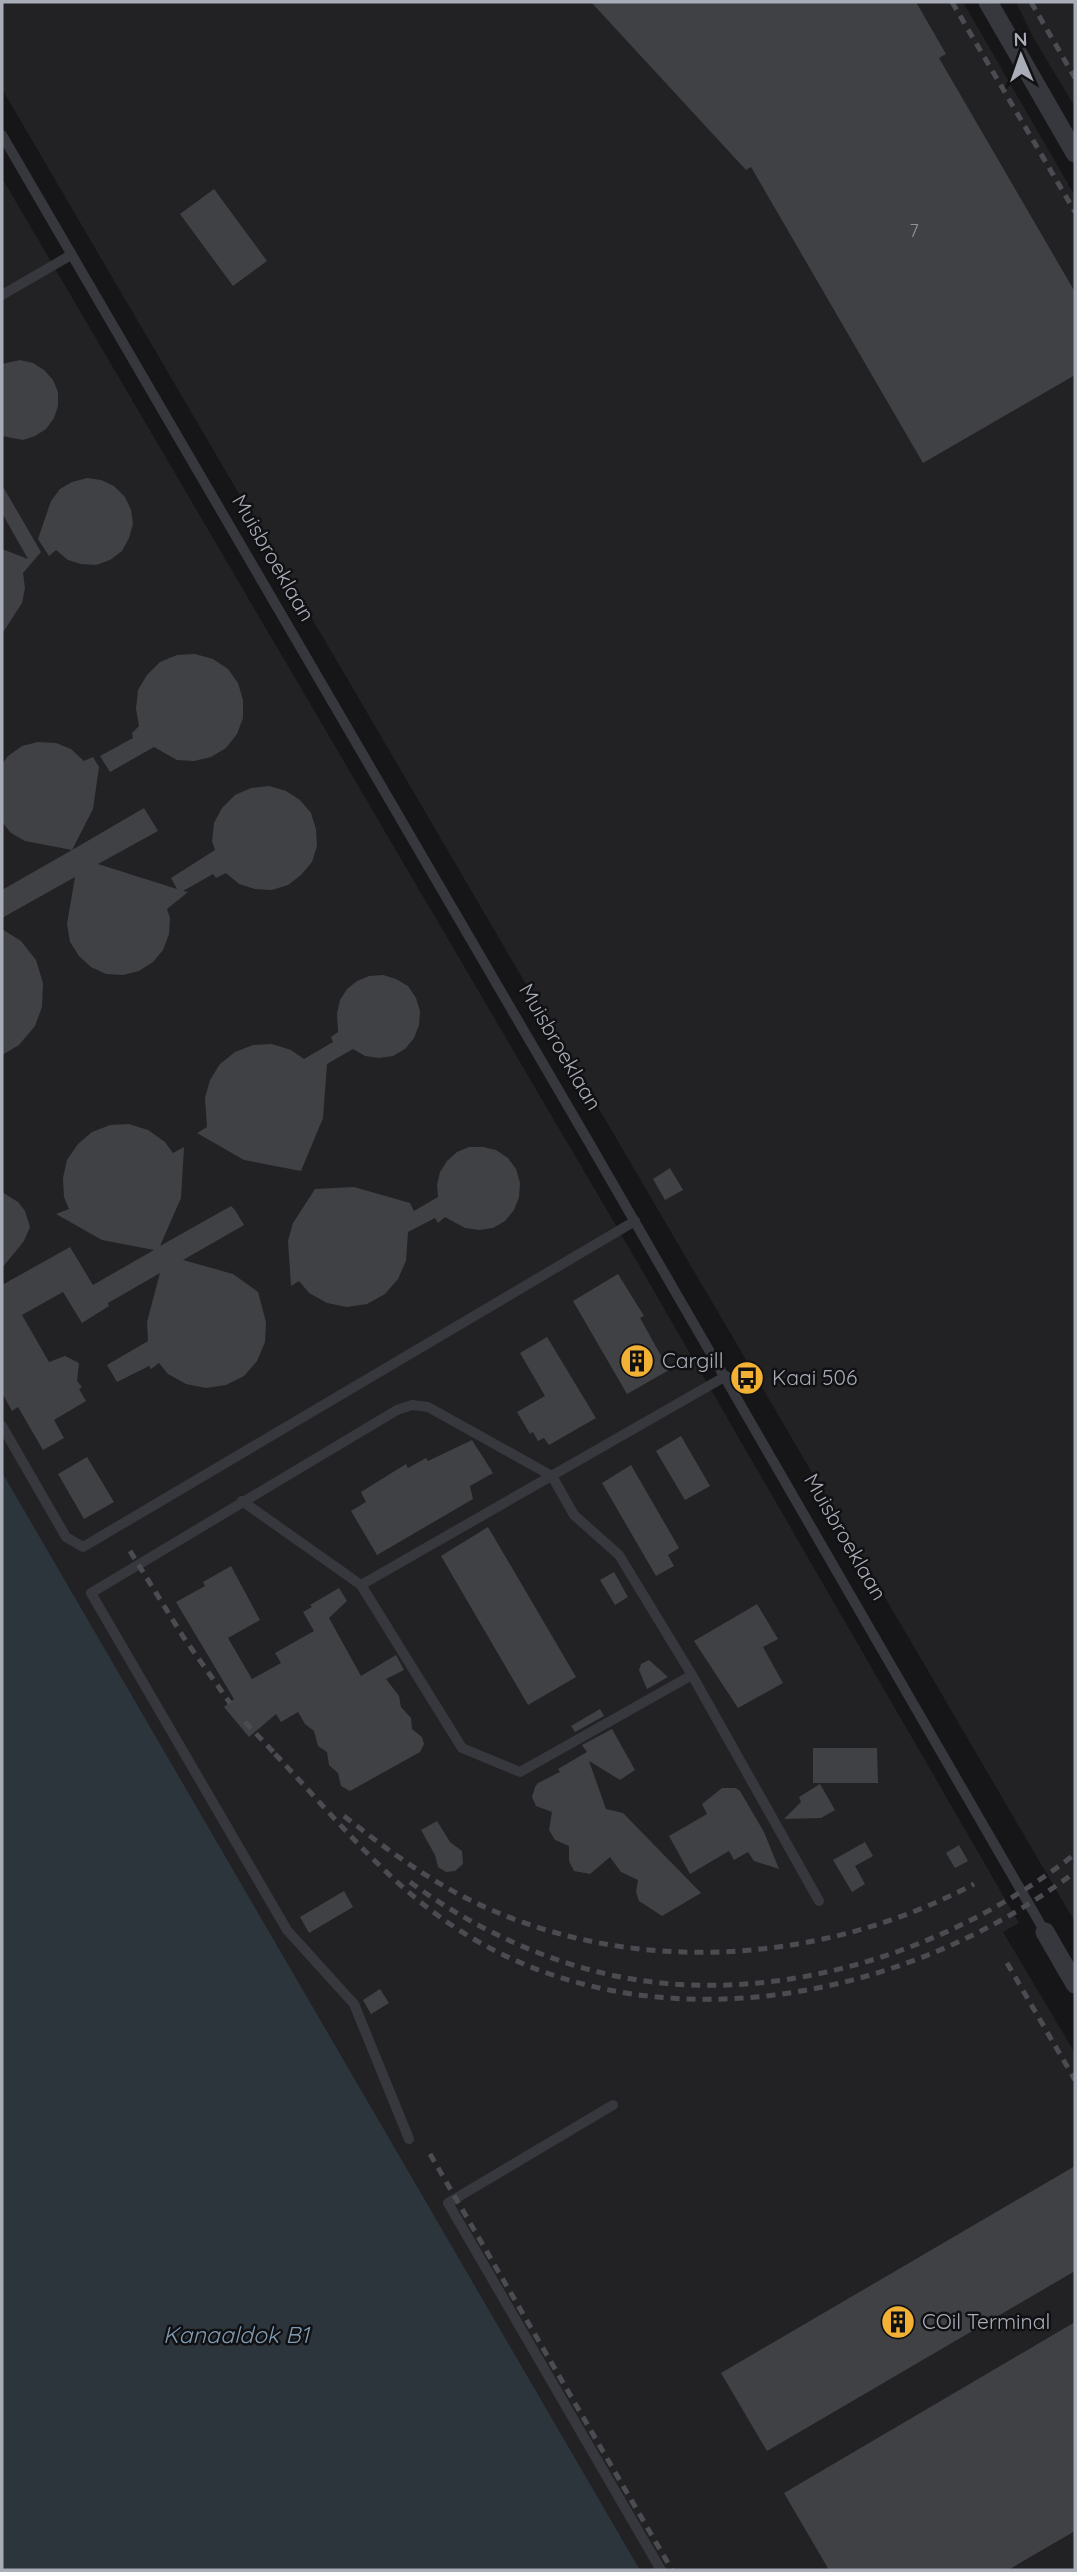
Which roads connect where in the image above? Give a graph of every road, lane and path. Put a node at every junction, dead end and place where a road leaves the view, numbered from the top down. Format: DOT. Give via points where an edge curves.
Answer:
graph roads {
  1 [pos="988,2"];
  2 [pos="2,135"];
  3 [pos="1075,153"];
  4 [pos="71,255"];
  5 [pos="2,295"];
  6 [pos="635,1221"];
  7 [pos="726,1376"];
  8 [pos="2,1426"];
  9 [pos="552,1476"];
  10 [pos="243,1502"];
  11 [pos="361,1585"];
  12 [pos="692,1675"];
  13 [pos="819,1901"];
  14 [pos="1045,1932"];
  15 [pos="1075,1983"];
  16 [pos="613,2105"];
  17 [pos="409,2139"];
  18 [pos="662,2570"];
  1 -- 3 [label="street"];
  2 -- 4 [label="lane, Muisbroeklaan"];
  4 -- 5 [label="lane"];
  4 -- 6 [label="lane, Muisbroeklaan"];
  6 -- 7 [label="lane, Muisbroeklaan"];
  6 -- 8 [label="lane" via="83,1547 66,1537"];
  7 -- 9 [label="lane"];
  7 -- 14 [label="lane, Muisbroeklaan"];
  9 -- 10 [label="lane" via="443,1413 412,1405"];
  9 -- 11 [label="lane"];
  9 -- 12 [label="lane" via="574,1515 619,1555"];
  10 -- 11 [label="lane"];
  10 -- 17 [label="lane" via="91,1593 287,1930 354,2004"];
  11 -- 12 [label="lane" via="462,1748 520,1772"];
  12 -- 13 [label="lane"];
  14 -- 15 [label="street, Muisbroeklaan"];
  16 -- 18 [label="lane" via="448,2203"];
}
